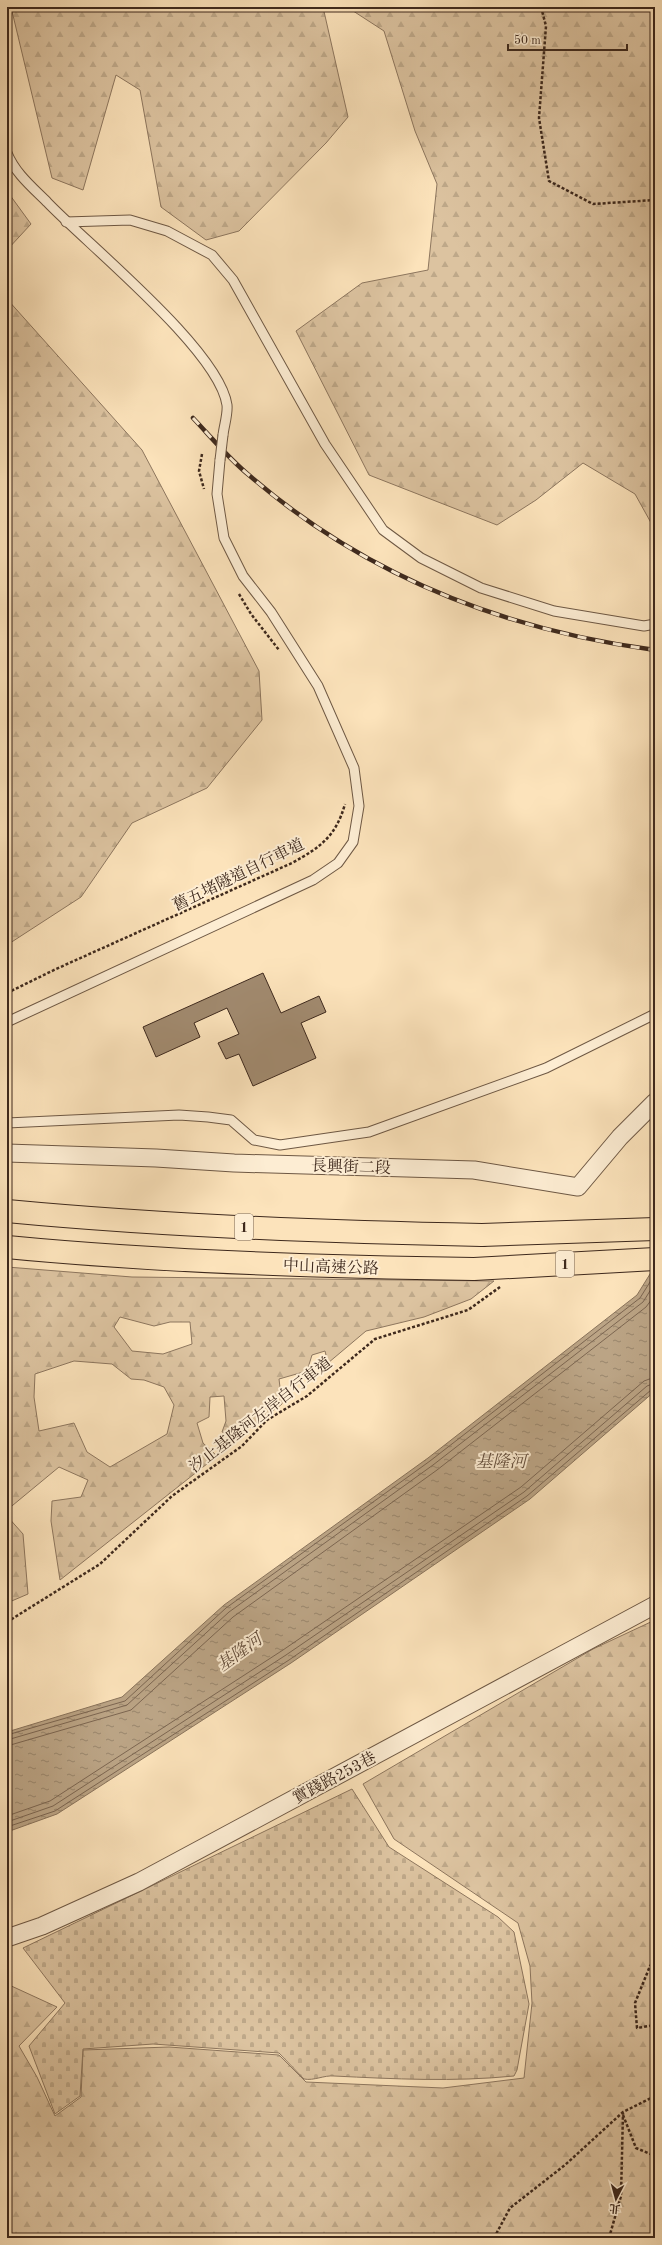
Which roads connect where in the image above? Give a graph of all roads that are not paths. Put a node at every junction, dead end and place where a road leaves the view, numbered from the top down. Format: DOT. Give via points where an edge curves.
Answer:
graph roads {
  1 [pos="7,153"];
  2 [pos="66,222"];
  3 [pos="655,624"];
  4 [pos="655,1014"];
  5 [pos="7,1022"];
  6 [pos="655,1102"];
  7 [pos="7,1123"];
  8 [pos="7,1153"];
  9 [pos="7,1211"];
  10 [pos="655,1229"];
  11 [pos="7,1247"];
  12 [pos="655,1259"];
  13 [pos="655,1605"];
  14 [pos="7,1938"];
  1 -- 2 [label="lane" via="13,167"];
  2 -- 3 [label="lane" via="130,220 167,231 212,255 232,280 325,444 383,530 421,558 481,588 554,611 644,626"];
  2 -- 5 [label="lane, bridge" via="184,336 216,377 227,405 217,494 224,538 243,576 271,612 318,686 354,768 359,806 353,842 338,863 313,880"];
  4 -- 7 [label="lane" via="546,1068 369,1132 280,1145 254,1140 231,1120 208,1117 179,1115"];
  6 -- 8 [label="street, 長興街二段" via="620,1136 578,1187 474,1170 242,1164"];
  9 -- 10 [label="highway, 1, bridge" via="76,1218 328,1232 482,1235"];
  11 -- 12 [label="highway, 中山高速公路 / 1, bridge" via="79,1254 327,1268 474,1269"];
  13 -- 14 [label="street, 實踐路253巷" via="139,1882 42,1926"];
}
